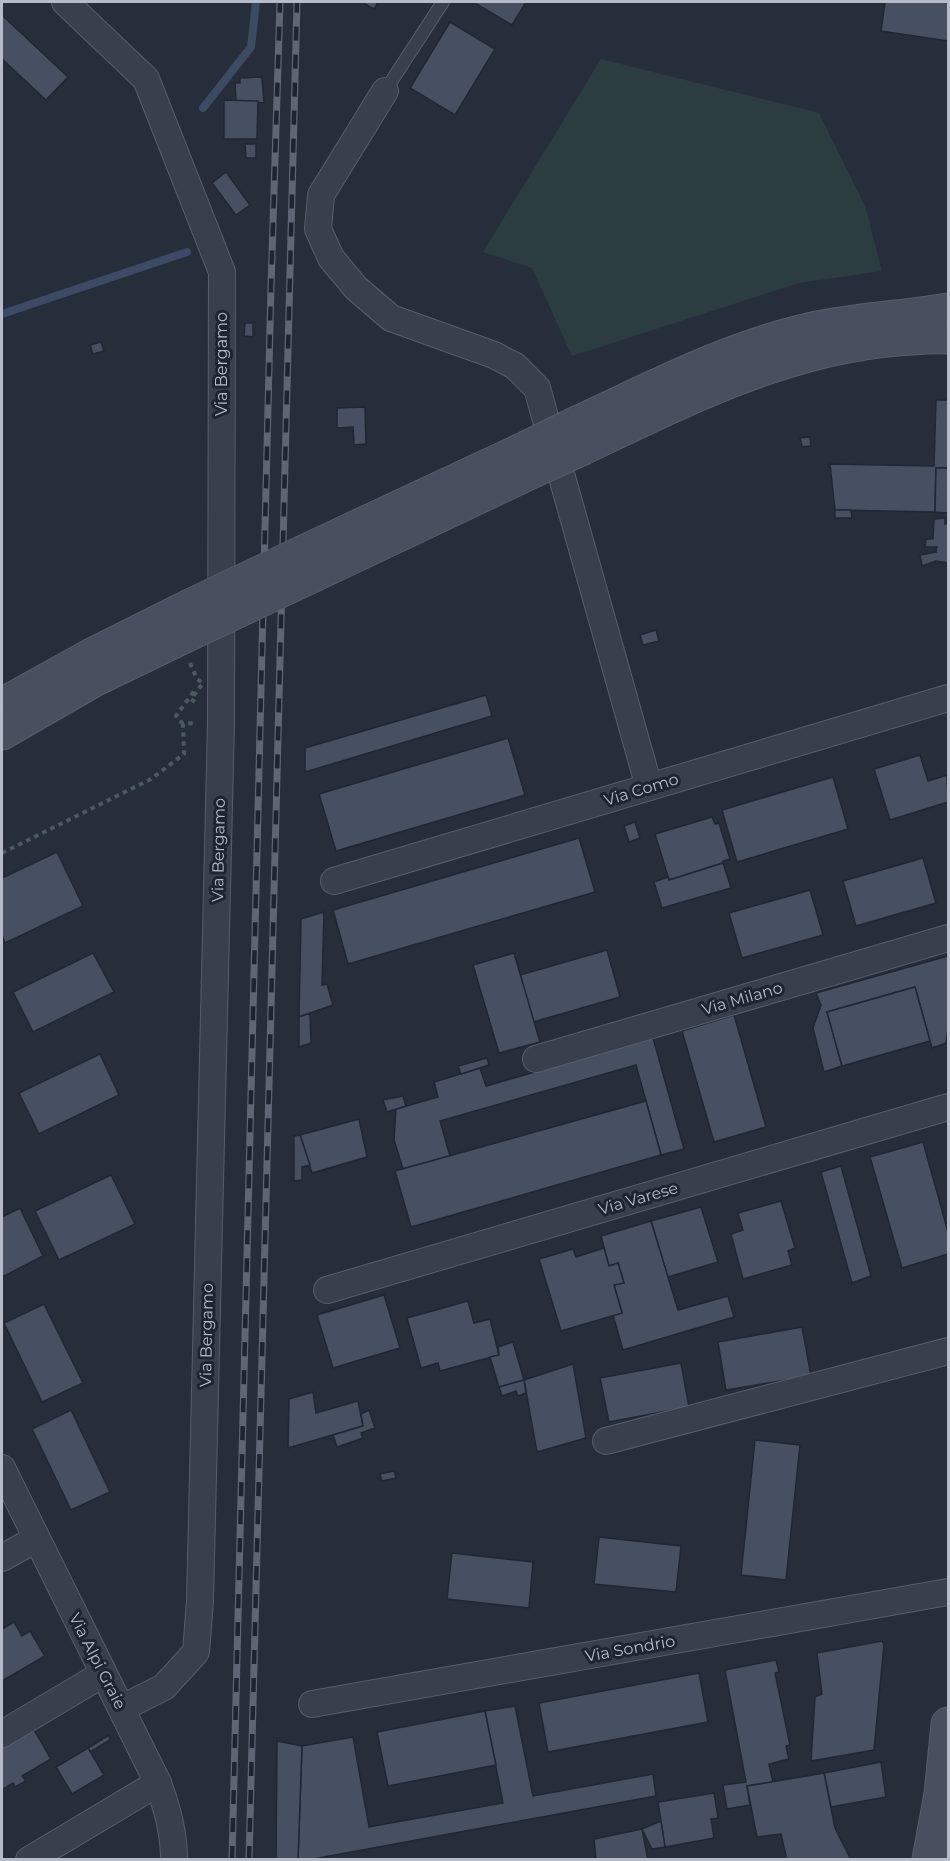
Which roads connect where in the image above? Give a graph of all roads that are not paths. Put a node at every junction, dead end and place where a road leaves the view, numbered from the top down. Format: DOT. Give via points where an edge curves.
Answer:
graph roads {
  1 [pos="65,2"];
  2 [pos="443,2"];
  3 [pos="385,91"];
  4 [pos="948,310"];
  5 [pos="948,337"];
  6 [pos="579,436"];
  7 [pos="188,631"];
  8 [pos="948,698"];
  9 [pos="2,705"];
  10 [pos="2,733"];
  11 [pos="649,787"];
  12 [pos="334,881"];
  13 [pos="948,938"];
  14 [pos="536,1059"];
  15 [pos="948,1107"];
  16 [pos="327,1290"];
  17 [pos="948,1351"];
  18 [pos="606,1441"];
  19 [pos="2,1468"];
  20 [pos="36,1539"];
  21 [pos="2,1558"];
  22 [pos="948,1592"];
  23 [pos="102,1674"];
  24 [pos="312,1704"];
  25 [pos="122,1708"];
  26 [pos="948,1724"];
  27 [pos="2,1734"];
  28 [pos="158,1783"];
  29 [pos="944,1794"];
  30 [pos="29,1860"];
  31 [pos="174,1860"];
  32 [pos="929,1860"];
  1 -- 25 [label="street, Via Bergamo" via="147,79 222,272 220,722 200,1601 196,1652 164,1687"];
  2 -- 3 [label="lane"];
  3 -- 11 [label="street" via="321,195 318,229 331,258 356,288 391,318 494,355 514,366 537,388"];
  4 -- 6 [label="main road" via="859,320 761,343 712,361"];
  5 -- 6 [label="main road" via="876,341 828,350 777,364"];
  6 -- 7 [label="main road, bridge" via="314,561"];
  7 -- 9 [label="main road" via="90,656"];
  7 -- 10 [label="main road"];
  8 -- 11 [label="street, Via Como"];
  11 -- 12 [label="street, Via Como"];
  13 -- 14 [label="street, Via Milano"];
  15 -- 16 [label="street, Via Varese"];
  17 -- 18 [label="street"];
  19 -- 20 [label="street, Via Alpi Graie"];
  20 -- 21 [label="street"];
  20 -- 23 [label="street, Via Alpi Graie"];
  22 -- 24 [label="street, Via Sondrio"];
  23 -- 25 [label="street, Via Alpi Graie"];
  23 -- 27 [label="street"];
  25 -- 28 [label="street, Via Alpi Graie"];
  26 -- 29 [label="main road"];
  28 -- 30 [label="street"];
  28 -- 31 [label="street, Via Alpi Graie" via="169,1812"];
  29 -- 32 [label="main road"];
}
